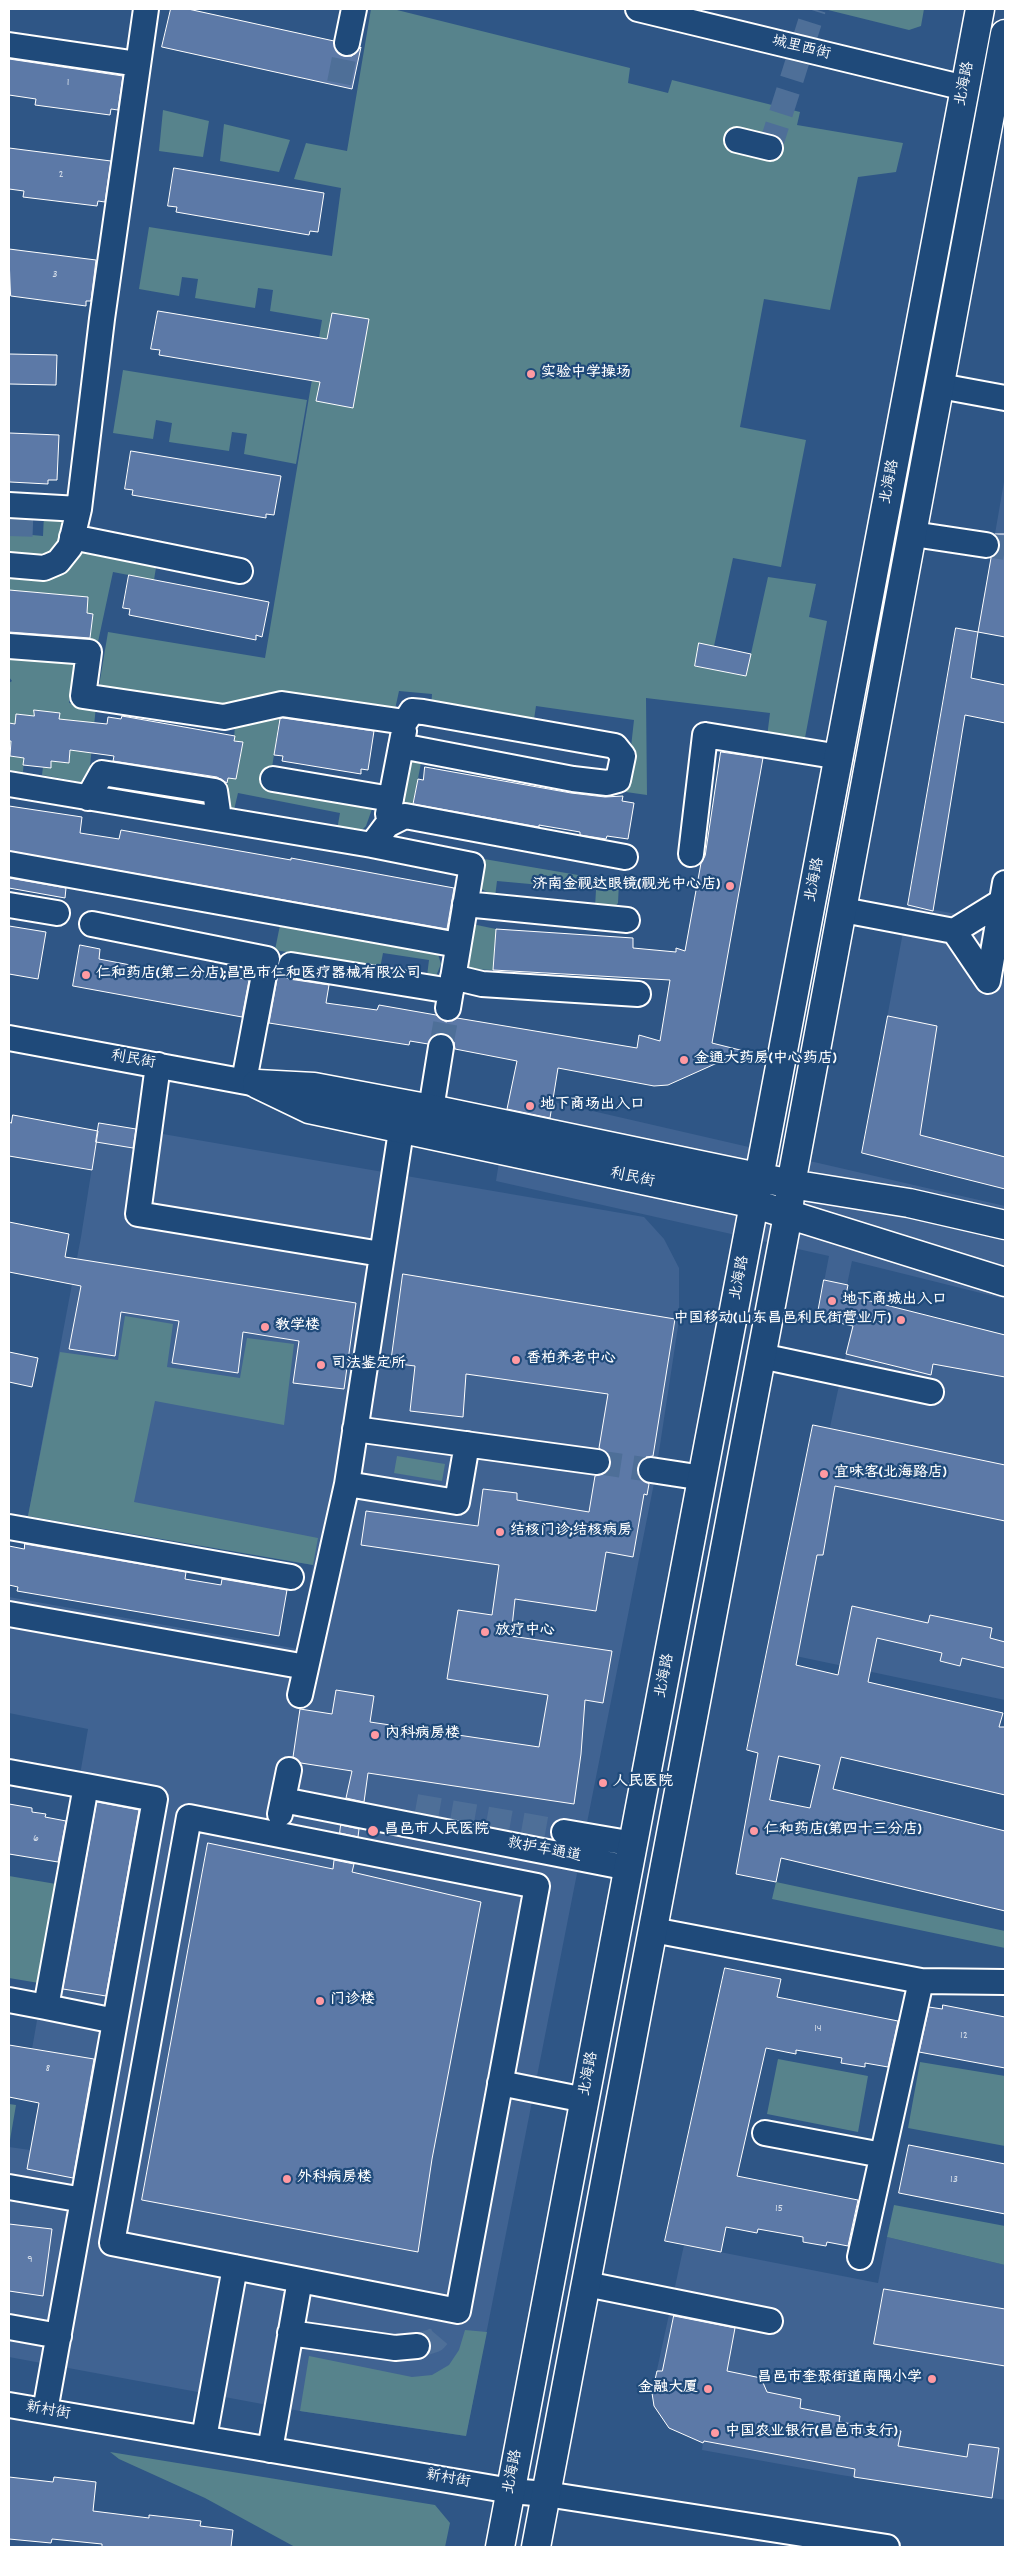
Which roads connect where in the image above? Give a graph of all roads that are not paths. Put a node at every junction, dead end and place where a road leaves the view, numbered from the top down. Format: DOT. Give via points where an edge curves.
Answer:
graph roads {
  1 [pos="146,9"];
  2 [pos="354,9"];
  3 [pos="980,9"];
  4 [pos="652,10"];
  5 [pos="1005,34"];
  6 [pos="348,43"];
  7 [pos="9,45"];
  8 [pos="138,64"];
  9 [pos="965,88"];
  10 [pos="998,119"];
  11 [pos="737,140"];
  12 [pos="770,148"];
  13 [pos="940,386"];
  14 [pos="1005,398"];
  15 [pos="9,505"];
  16 [pos="79,509"];
  17 [pos="913,534"];
  18 [pos="72,537"];
  19 [pos="986,545"];
  20 [pos="9,565"];
  21 [pos="240,571"];
  22 [pos="9,646"];
  23 [pos="405,722"];
  24 [pos="401,746"];
  25 [pos="840,757"];
  26 [pos="272,780"];
  27 [pos="9,784"];
  28 [pos="391,799"];
  29 [pos="387,825"];
  30 [pos="372,845"];
  31 [pos="691,854"];
  32 [pos="625,857"];
  33 [pos="9,864"];
  34 [pos="1003,893"];
  35 [pos="465,904"];
  36 [pos="9,905"];
  37 [pos="843,910"];
  38 [pos="58,913"];
  39 [pos="627,920"];
  40 [pos="92,924"];
  41 [pos="954,931"];
  42 [pos="458,945"];
  43 [pos="291,965"];
  44 [pos="450,992"];
  45 [pos="638,994"];
  46 [pos="9,1038"];
  47 [pos="441,1047"];
  48 [pos="158,1066"];
  49 [pos="250,1083"];
  50 [pos="431,1109"];
  51 [pos="401,1131"];
  52 [pos="761,1176"];
  53 [pos="792,1184"];
  54 [pos="755,1204"];
  55 [pos="788,1215"];
  56 [pos="1005,1225"];
  57 [pos="381,1254"];
  58 [pos="1005,1282"];
  59 [pos="761,1356"];
  60 [pos="931,1392"];
  61 [pos="355,1429"];
  62 [pos="467,1444"];
  63 [pos="597,1462"];
  64 [pos="651,1470"];
  65 [pos="703,1478"];
  66 [pos="346,1484"];
  67 [pos="9,1527"];
  68 [pos="291,1577"];
  69 [pos="9,1614"];
  70 [pos="306,1668"];
  71 [pos="300,1695"];
  72 [pos="289,1770"];
  73 [pos="9,1772"];
  74 [pos="86,1786"];
  75 [pos="283,1800"];
  76 [pos="564,1832"];
  77 [pos="277,1833"];
  78 [pos="631,1856"];
  79 [pos="653,1930"];
  80 [pos="921,1981"];
  81 [pos="1005,1982"];
  82 [pos="9,2000"];
  83 [pos="46,2007"];
  84 [pos="115,2022"];
  85 [pos="500,2083"];
  86 [pos="585,2100"];
  87 [pos="765,2132"];
  88 [pos="882,2156"];
  89 [pos="9,2187"];
  90 [pos="83,2200"];
  91 [pos="860,2257"];
  92 [pos="235,2267"];
  93 [pos="300,2280"];
  94 [pos="586,2284"];
  95 [pos="770,2321"];
  96 [pos="9,2327"];
  97 [pos="290,2333"];
  98 [pos="59,2336"];
  99 [pos="417,2346"];
  100 [pos="9,2405"];
  101 [pos="45,2411"];
  102 [pos="204,2438"];
  103 [pos="270,2450"];
  104 [pos="511,2490"];
  105 [pos="546,2494"];
  106 [pos="842,2544"];
  107 [pos="500,2547"];
  108 [pos="536,2547"];
  109 [pos="887,2547"];
  1 -- 8 [label="street"];
  2 -- 6 [label="street"];
  3 -- 9 [label="main road, 北海路"];
  4 -- 9 [label="street, 城里西街"];
  5 -- 10 [label="main road, 北海路"];
  7 -- 8 [label="street"];
  8 -- 16 [label="street"];
  9 -- 25 [label="main road, 北海路"];
  10 -- 13 [label="main road, 北海路"];
  11 -- 12 [label="street"];
  13 -- 14 [label="street"];
  13 -- 17 [label="main road, 北海路"];
  15 -- 16 [label="street"];
  16 -- 18 [label="street"];
  17 -- 19 [label="street"];
  17 -- 37 [label="main road, 北海路"];
  18 -- 20 [label="street" via="70,547 58,562 44,568"];
  18 -- 21 [label="street"];
  22 -- 23 [label="street" via="89,652 83,696 224,717 282,704"];
  23 -- 24 [label="street"];
  23 -- 24 [label="street" via="412,711 423,712 615,746 623,756 622,768 618,780 607,783"];
  24 -- 28 [label="street"];
  25 -- 31 [label="street" via="705,735"];
  25 -- 52 [label="main road, 北海路"];
  26 -- 28 [label="street"];
  27 -- 30 [label="street"];
  28 -- 29 [label="street"];
  29 -- 30 [label="street"];
  29 -- 32 [label="street" via="405,816"];
  30 -- 35 [label="street" via="472,865"];
  33 -- 42 [label="street"];
  34 -- 41 [label="street"];
  34 -- 41 [label="street" via="988,981"];
  35 -- 39 [label="street"];
  35 -- 42 [label="street"];
  36 -- 38 [label="street"];
  37 -- 41 [label="street"];
  37 -- 53 [label="main road, 北海路"];
  40 -- 49 [label="street" via="267,959"];
  42 -- 44 [label="street"];
  43 -- 44 [label="street"];
  44 -- 45 [label="street" via="482,984"];
  46 -- 48 [label="street, 利民街"];
  47 -- 50 [label="street"];
  48 -- 49 [label="street, 利民街"];
  48 -- 57 [label="street" via="138,1214"];
  49 -- 50 [label="main road, 利民街" via="314,1087"];
  49 -- 51 [label="main road, 利民街" via="308,1110"];
  50 -- 52 [label="main road, 利民街"];
  51 -- 54 [label="main road, 利民街"];
  51 -- 57 [label="street"];
  52 -- 53 [label="main road, 利民街"];
  52 -- 54 [label="main road, 北海路"];
  53 -- 55 [label="main road, 北海路"];
  53 -- 56 [label="main road, 利民街" via="909,1203"];
  54 -- 55 [label="main road, 利民街"];
  54 -- 65 [label="main road, 北海路"];
  55 -- 58 [label="main road, 利民街"];
  55 -- 59 [label="main road, 北海路"];
  57 -- 61 [label="street"];
  59 -- 60 [label="street"];
  59 -- 79 [label="main road, 北海路"];
  61 -- 62 [label="street"];
  61 -- 66 [label="street"];
  62 -- 63 [label="street"];
  62 -- 66 [label="street" via="457,1502"];
  64 -- 65 [label="street"];
  65 -- 78 [label="main road, 北海路"];
  66 -- 70 [label="street"];
  67 -- 68 [label="street"];
  69 -- 70 [label="street"];
  70 -- 71 [label="street"];
  72 -- 75 [label="street"];
  73 -- 74 [label="street"];
  74 -- 83 [label="street"];
  74 -- 84 [label="street" via="155,1799"];
  75 -- 77 [label="street"];
  75 -- 78 [label="street, 救护车通道"];
  76 -- 78 [label="street"];
  77 -- 85 [label="street" via="537,1886"];
  77 -- 92 [label="street" via="188,1817 112,2243"];
  78 -- 86 [label="main road, 北海路"];
  79 -- 80 [label="street"];
  79 -- 94 [label="main road, 北海路"];
  80 -- 81 [label="street"];
  80 -- 88 [label="street"];
  82 -- 83 [label="street"];
  83 -- 84 [label="street"];
  84 -- 90 [label="street"];
  85 -- 86 [label="street"];
  85 -- 93 [label="street" via="458,2311"];
  86 -- 104 [label="main road, 北海路"];
  87 -- 88 [label="street"];
  88 -- 91 [label="street"];
  89 -- 90 [label="street"];
  90 -- 98 [label="street"];
  92 -- 93 [label="street"];
  92 -- 102 [label="street"];
  93 -- 97 [label="street"];
  94 -- 95 [label="street"];
  94 -- 105 [label="main road, 北海路"];
  96 -- 98 [label="street"];
  97 -- 99 [label="street" via="395,2348"];
  97 -- 103 [label="street"];
  98 -- 101 [label="street"];
  100 -- 101 [label="street, 新村街"];
  101 -- 102 [label="street, 新村街"];
  102 -- 103 [label="street, 新村街"];
  103 -- 104 [label="street, 新村街"];
  104 -- 105 [label="street, 新村街"];
  104 -- 107 [label="main road, 北海路"];
  105 -- 106 [label="street, 新村街"];
  105 -- 108 [label="main road, 北海路"];
  106 -- 109 [label="street, 新村街"];
}
